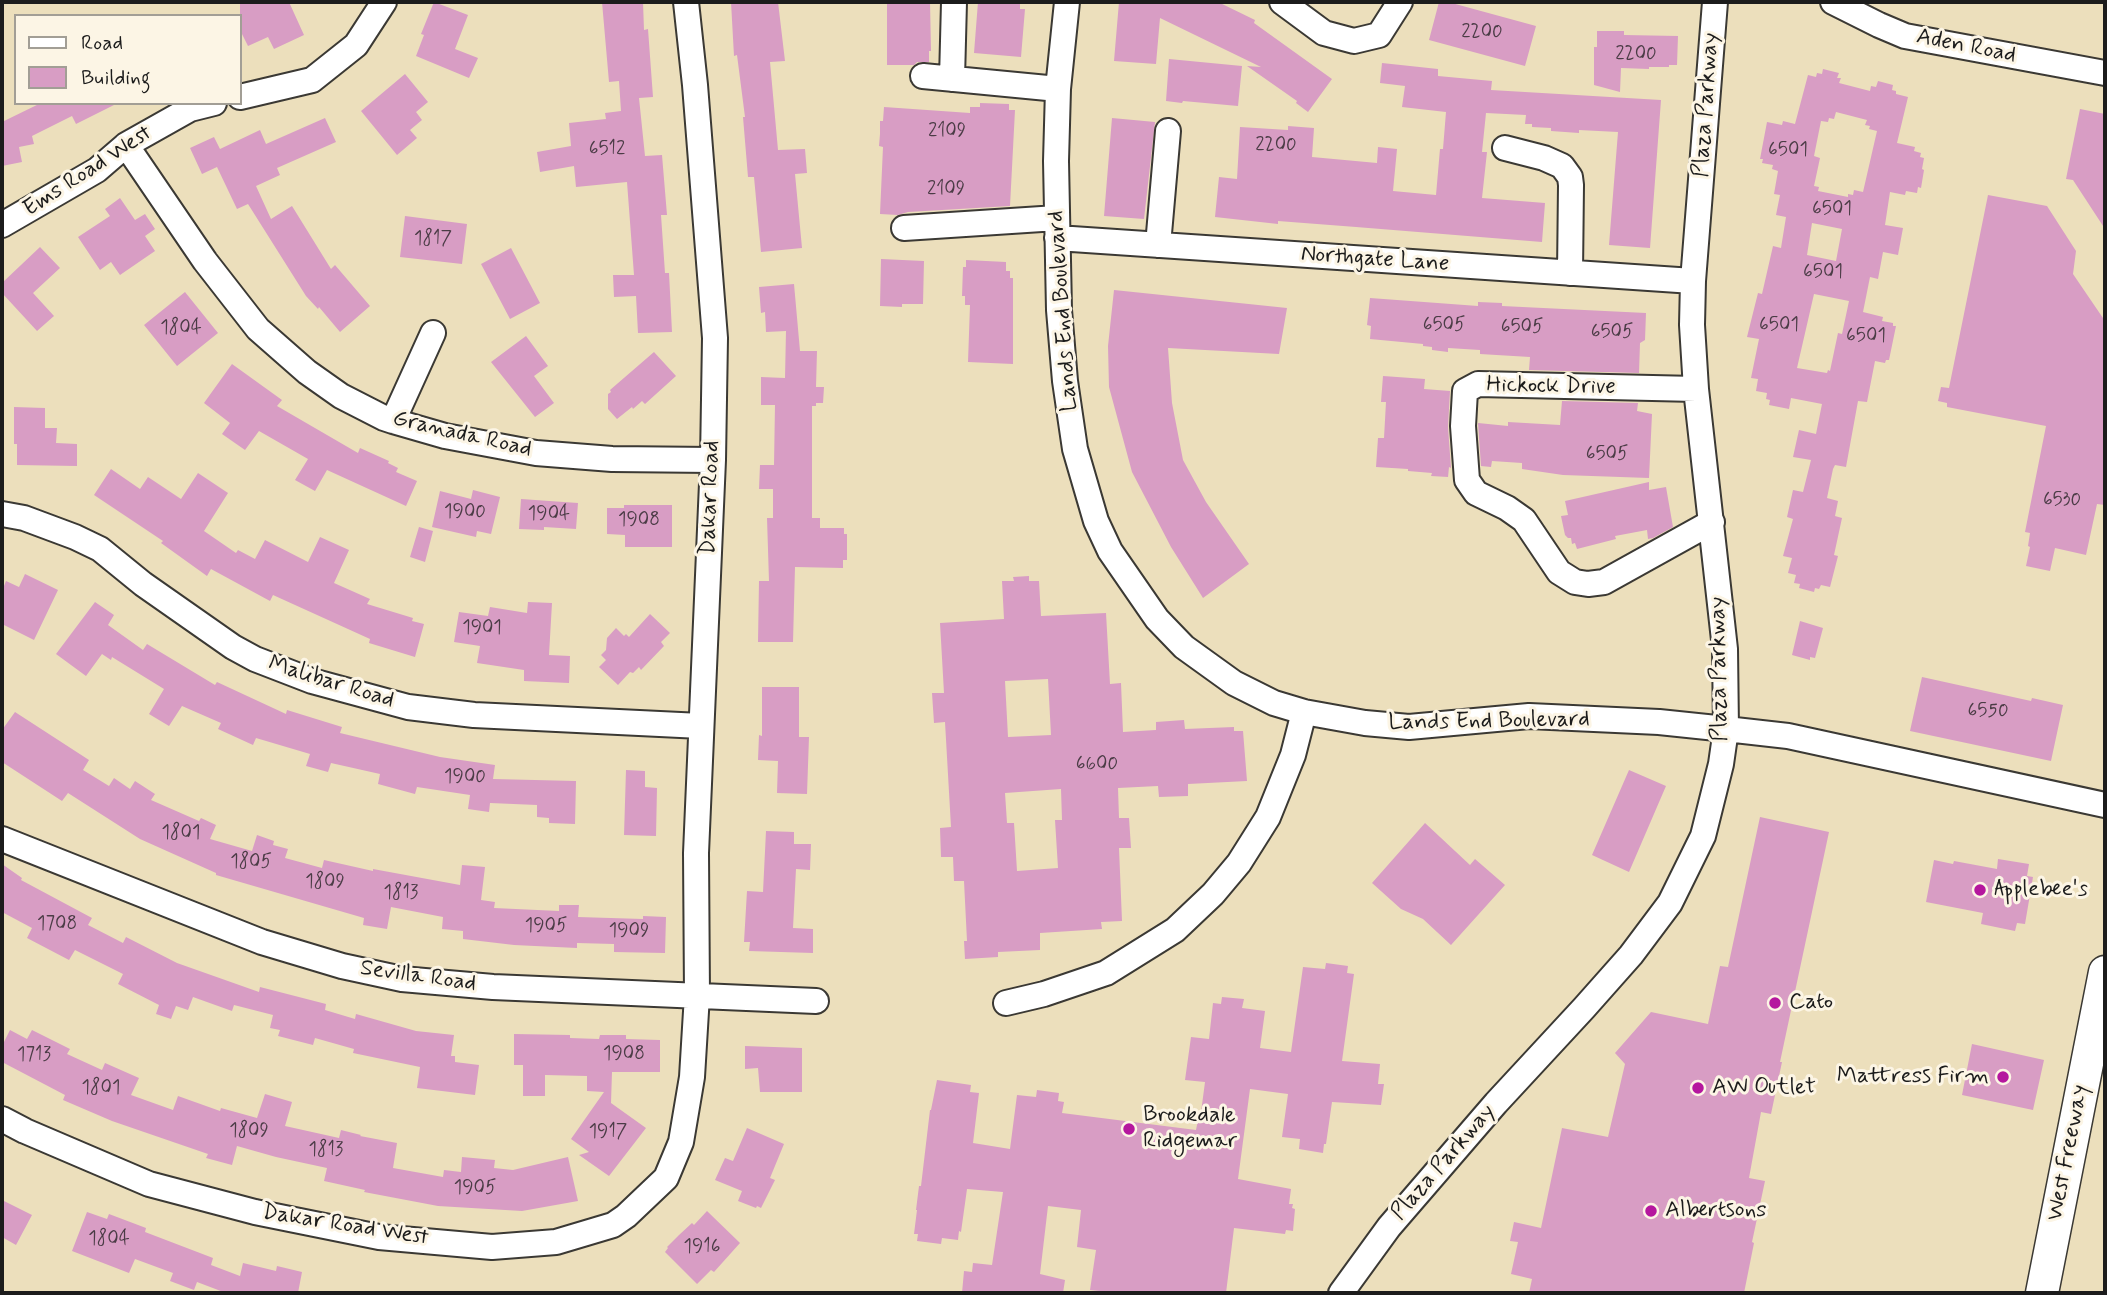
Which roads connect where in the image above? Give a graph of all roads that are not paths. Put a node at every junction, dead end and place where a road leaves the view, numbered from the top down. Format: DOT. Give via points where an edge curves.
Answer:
graph roads {
  1 [pos="384,2"];
  2 [pos="686,2"];
  3 [pos="954,2"];
  4 [pos="1067,2"];
  5 [pos="1282,2"];
  6 [pos="1400,2"];
  7 [pos="1715,2"];
  8 [pos="1833,2"];
  9 [pos="2105,73"];
  10 [pos="923,76"];
  11 [pos="952,79"];
  12 [pos="1058,89"];
  13 [pos="242,97"];
  14 [pos="206,105"];
  15 [pos="1168,131"];
  16 [pos="126,145"];
  17 [pos="1505,148"];
  18 [pos="2,225"];
  19 [pos="904,228"];
  20 [pos="1057,228"];
  21 [pos="1158,245"];
  22 [pos="1570,273"];
  23 [pos="1693,281"];
  24 [pos="433,333"];
  25 [pos="1696,389"];
  26 [pos="393,421"];
  27 [pos="713,460"];
  28 [pos="2,514"];
  29 [pos="1712,522"];
  30 [pos="1304,712"];
  31 [pos="701,726"];
  32 [pos="1726,729"];
  33 [pos="2105,805"];
  34 [pos="2,839"];
  35 [pos="2105,972"];
  36 [pos="696,995"];
  37 [pos="816,1001"];
  38 [pos="1006,1003"];
  39 [pos="2,1119"];
  40 [pos="1342,1293"];
  41 [pos="2042,1293"];
  1 -- 13 [label="street" via="356,45 313,80"];
  2 -- 27 [label="street, Dakar Road" via="715,338"];
  3 -- 11 [label="street"];
  4 -- 12 [label="street, Lands End Boulevard"];
  5 -- 6 [label="street" via="1324,33 1354,41 1379,36"];
  7 -- 23 [label="street, Plaza Parkway"];
  8 -- 9 [label="street, Aden Road" via="1905,36"];
  10 -- 11 [label="street"];
  11 -- 12 [label="street"];
  12 -- 20 [label="street, Lands End Boulevard"];
  14 -- 16 [label="street, Ems Road West" via="190,109"];
  15 -- 21 [label="street"];
  16 -- 18 [label="street, Ems Road West" via="97,170"];
  16 -- 26 [label="street, Granada Road" via="258,329 341,396"];
  17 -- 22 [label="street" via="1562,166 1570,177"];
  19 -- 20 [label="street, Northgate Lane"];
  20 -- 21 [label="street, Northgate Lane"];
  20 -- 30 [label="street, Lands End Boulevard" via="1059,310 1075,449 1096,521 1110,551 1157,619 1184,647 1234,683"];
  21 -- 22 [label="street, Northgate Lane"];
  22 -- 23 [label="street, Northgate Lane"];
  23 -- 25 [label="street, Plaza Parkway"];
  24 -- 26 [label="street"];
  25 -- 29 [label="street, Plaza Parkway"];
  25 -- 29 [label="street, Hickock Drive" via="1478,384 1465,391 1467,480 1476,493 1524,520 1559,572 1575,582 1604,582"];
  26 -- 27 [label="street, Granada Road" via="536,453"];
  27 -- 31 [label="street, Dakar Road"];
  28 -- 31 [label="street, Malibar Road" via="24,518 100,549 233,647 312,681 408,707 474,715"];
  29 -- 32 [label="street, Plaza Parkway" via="1725,649"];
  30 -- 32 [label="street, Lands End Boulevard" via="1409,727 1529,716"];
  30 -- 38 [label="street" via="1293,755 1268,817 1213,894 1175,930 1106,973"];
  31 -- 36 [label="street, Dakar Road"];
  32 -- 33 [label="street, Lands End Boulevard" via="1788,736"];
  32 -- 40 [label="street, Plaza Parkway" via="1703,836 1670,903 1615,972 1389,1227"];
  34 -- 36 [label="street, Sevilla Road" via="262,942 366,971 492,987"];
  35 -- 41 [label="main road, West Freeway"];
  36 -- 37 [label="street, Sevilla Road"];
  36 -- 39 [label="street, Dakar Road West" via="692,1077 681,1142 666,1178 613,1224 556,1242 492,1247 379,1237 255,1212 149,1184"];
}
